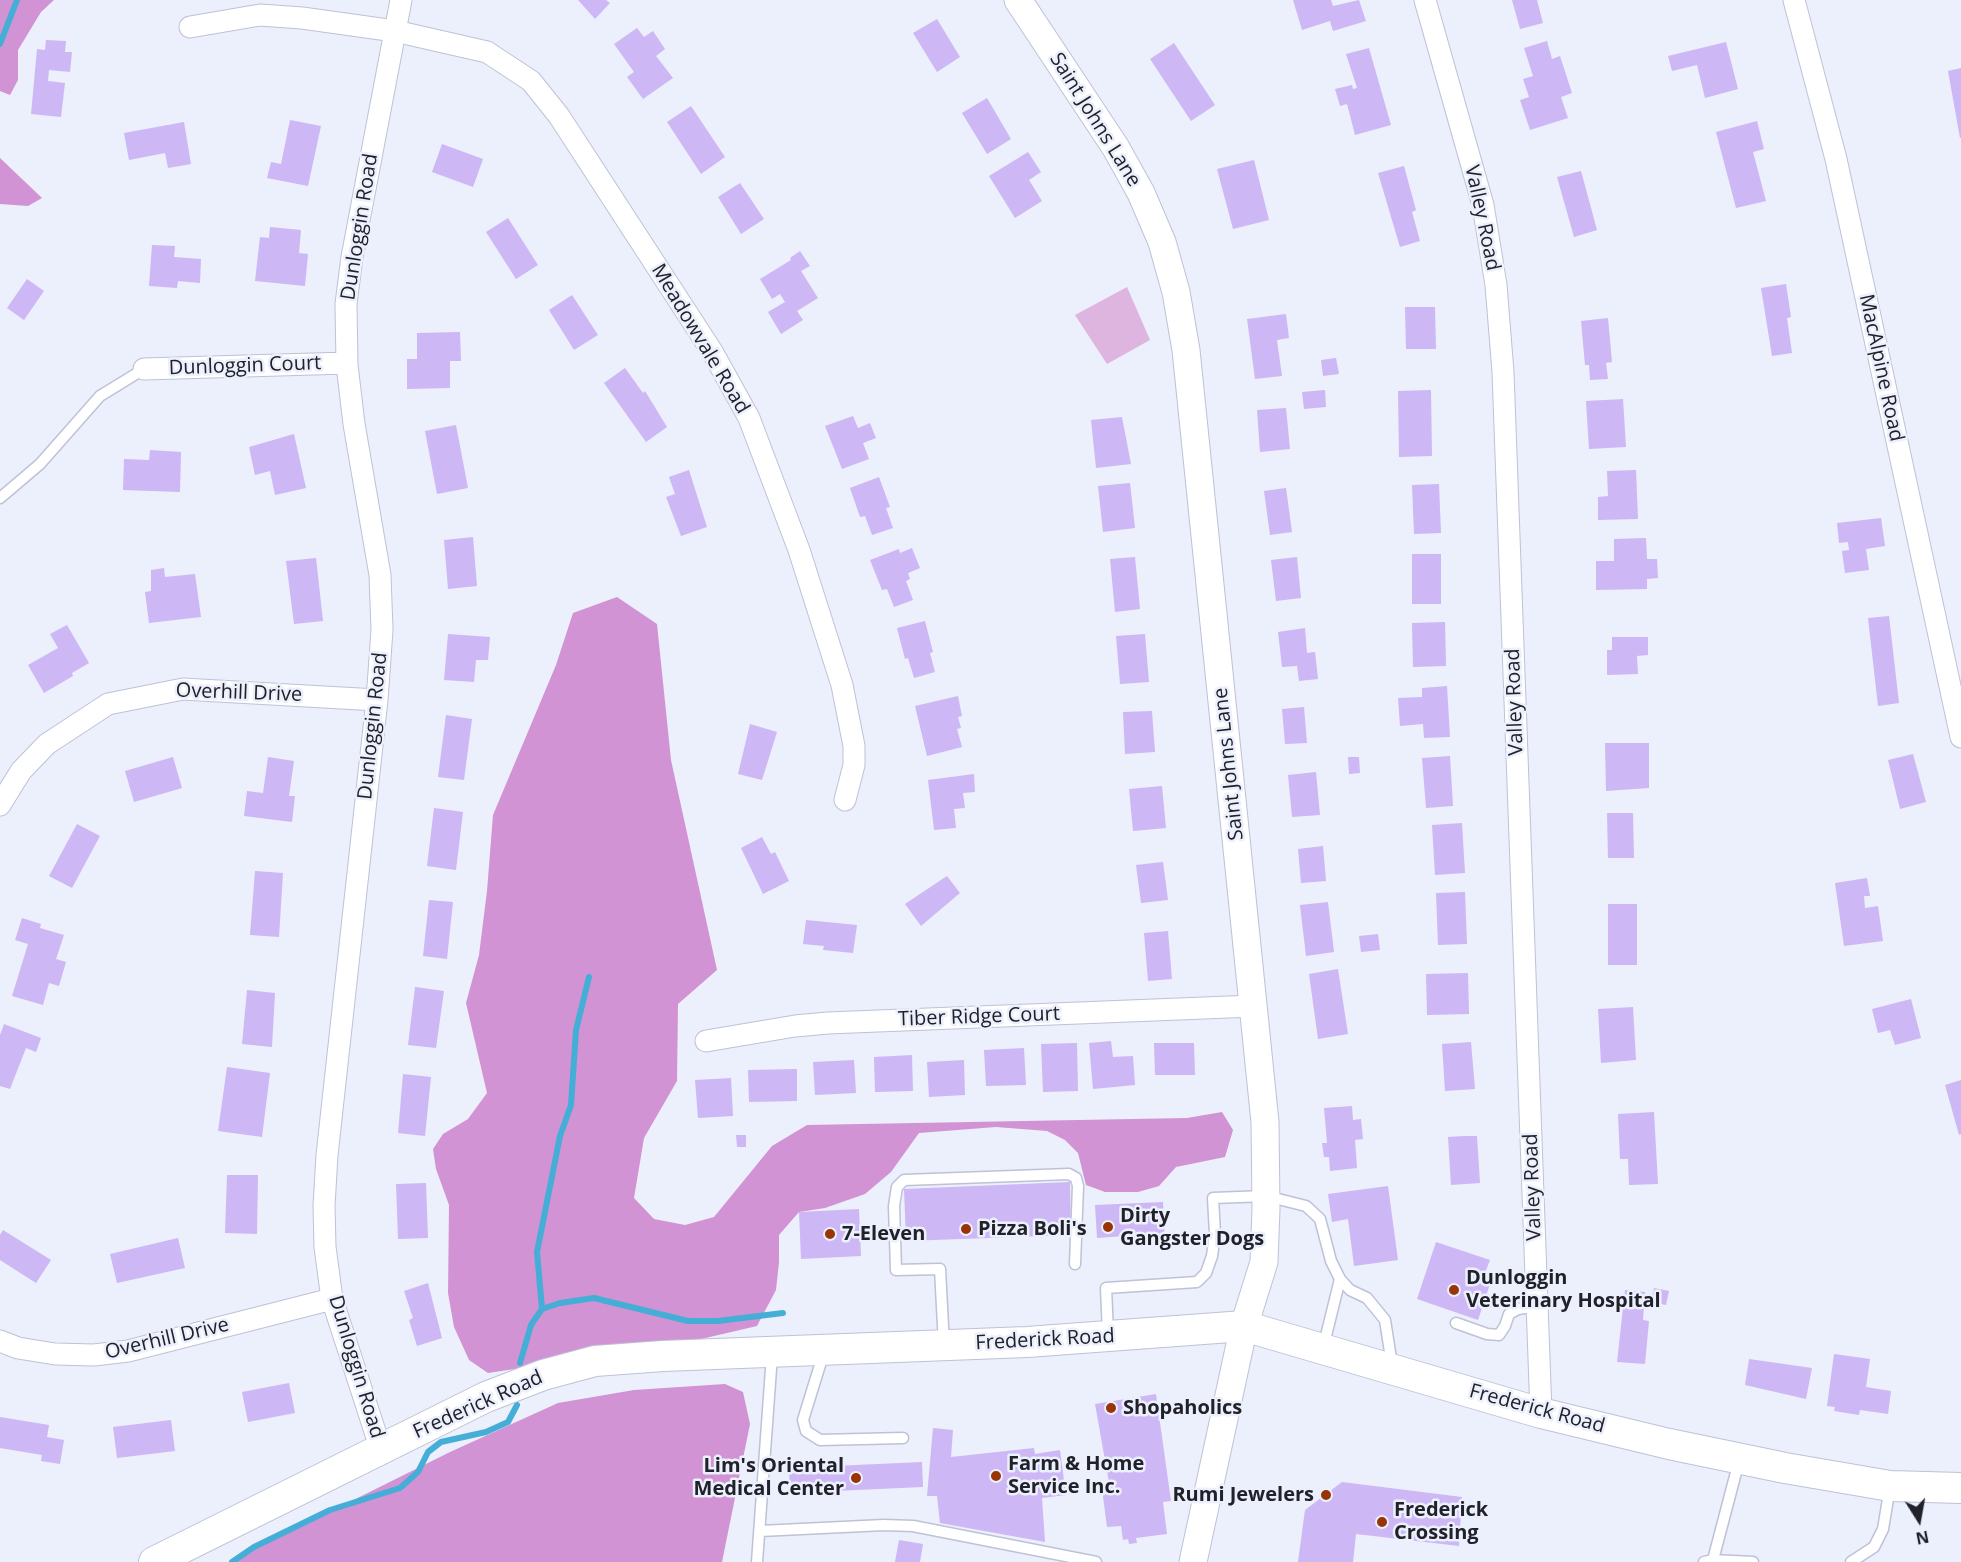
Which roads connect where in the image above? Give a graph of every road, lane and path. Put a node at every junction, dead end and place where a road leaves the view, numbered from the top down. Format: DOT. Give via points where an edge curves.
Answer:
graph roads {
  1 [pos="401,0"];
  2 [pos="1018,0"];
  3 [pos="1425,0"];
  4 [pos="1794,0"];
  5 [pos="190,27"];
  6 [pos="395,31"];
  7 [pos="347,363"];
  8 [pos="144,369"];
  9 [pos="0,498"];
  10 [pos="377,700"];
  11 [pos="1961,737"];
  12 [pos="845,800"];
  13 [pos="0,805"];
  14 [pos="1254,1006"];
  15 [pos="706,1041"];
  16 [pos="1266,1196"];
  17 [pos="1075,1264"];
  18 [pos="1340,1279"];
  19 [pos="332,1299"];
  20 [pos="1538,1305"];
  21 [pos="1455,1323"];
  22 [pos="1244,1326"];
  23 [pos="1108,1336"];
  24 [pos="0,1341"];
  25 [pos="944,1345"];
  26 [pos="1323,1348"];
  27 [pos="825,1350"];
  28 [pos="772,1352"];
  29 [pos="1393,1368"];
  30 [pos="1541,1413"];
  31 [pos="903,1438"];
  32 [pos="381,1450"];
  33 [pos="1740,1459"];
  34 [pos="1890,1486"];
  35 [pos="1961,1488"];
  36 [pos="760,1531"];
  37 [pos="1709,1561"];
  38 [pos="154,1562"];
  39 [pos="757,1562"];
  40 [pos="1096,1562"];
  41 [pos="1192,1562"];
  42 [pos="1753,1562"];
  43 [pos="1851,1562"];
  1 -- 6 [label="street, Dunloggin Road"];
  2 -- 14 [label="street, Saint Johns Lane" via="1116,148 1141,193 1162,242 1176,292 1186,350"];
  3 -- 20 [label="street, Valley Road" via="1484,206 1500,339"];
  4 -- 11 [label="street, MacAlpine Road" via="1836,159"];
  5 -- 6 [label="street, Meadowvale Road" via="260,15"];
  6 -- 7 [label="street, Dunloggin Road" via="352,257 346,304"];
  6 -- 12 [label="street, Meadowvale Road" via="487,52 531,81 559,116 724,372 759,442 833,653 854,746 854,765"];
  7 -- 8 [label="street, Dunloggin Court"];
  7 -- 10 [label="street, Dunloggin Road" via="380,575 382,630"];
  8 -- 9 [label="lane" via="100,396 39,464"];
  10 -- 13 [label="street, Overhill Drive" via="183,688 108,704 47,744 21,771"];
  10 -- 19 [label="street, Dunloggin Road" via="327,1155 325,1237"];
  14 -- 15 [label="street, Tiber Ridge Court" via="828,1023"];
  14 -- 16 [label="street, Saint Johns Lane" via="1265,1122"];
  16 -- 18 [label="lane" via="1306,1206 1320,1219"];
  16 -- 22 [label="street, Saint Johns Lane" via="1264,1262"];
  16 -- 23 [label="lane" via="1213,1198 1212,1256 1206,1273 1197,1282 1106,1288"];
  17 -- 25 [label="lane" via="1078,1185 1069,1174 904,1180 897,1187 894,1206 896,1270 940,1269"];
  18 -- 26 [label="lane"];
  18 -- 29 [label="lane" via="1350,1290 1367,1298 1385,1320"];
  19 -- 24 [label="street, Overhill Drive" via="128,1351 94,1355 55,1353 18,1348"];
  19 -- 32 [label="street, Dunloggin Road"];
  20 -- 21 [label="lane" via="1509,1314 1498,1335"];
  20 -- 30 [label="street, Valley Road"];
  22 -- 23 [label="main road, Frederick Road"];
  22 -- 26 [label="main road, Frederick Road"];
  22 -- 41 [label="street, Saint Johns Lane"];
  23 -- 25 [label="main road, Frederick Road"];
  25 -- 27 [label="main road, Frederick Road"];
  26 -- 29 [label="main road, Frederick Road"];
  27 -- 28 [label="main road, Frederick Road"];
  27 -- 31 [label="lane" via="803,1420 806,1431 820,1440"];
  28 -- 32 [label="main road, Frederick Road" via="595,1361 543,1375 486,1397"];
  28 -- 36 [label="lane"];
  29 -- 30 [label="main road, Frederick Road"];
  30 -- 33 [label="main road, Frederick Road"];
  32 -- 38 [label="main road, Frederick Road"];
  33 -- 34 [label="main road, Frederick Road"];
  33 -- 37 [label="lane"];
  34 -- 35 [label="main road, Frederick Road"];
  34 -- 43 [label="lane" via="1883,1529 1874,1547"];
  36 -- 39 [label="lane"];
  36 -- 40 [label="lane" via="913,1526"];
  37 -- 42 [label="lane"];
}
